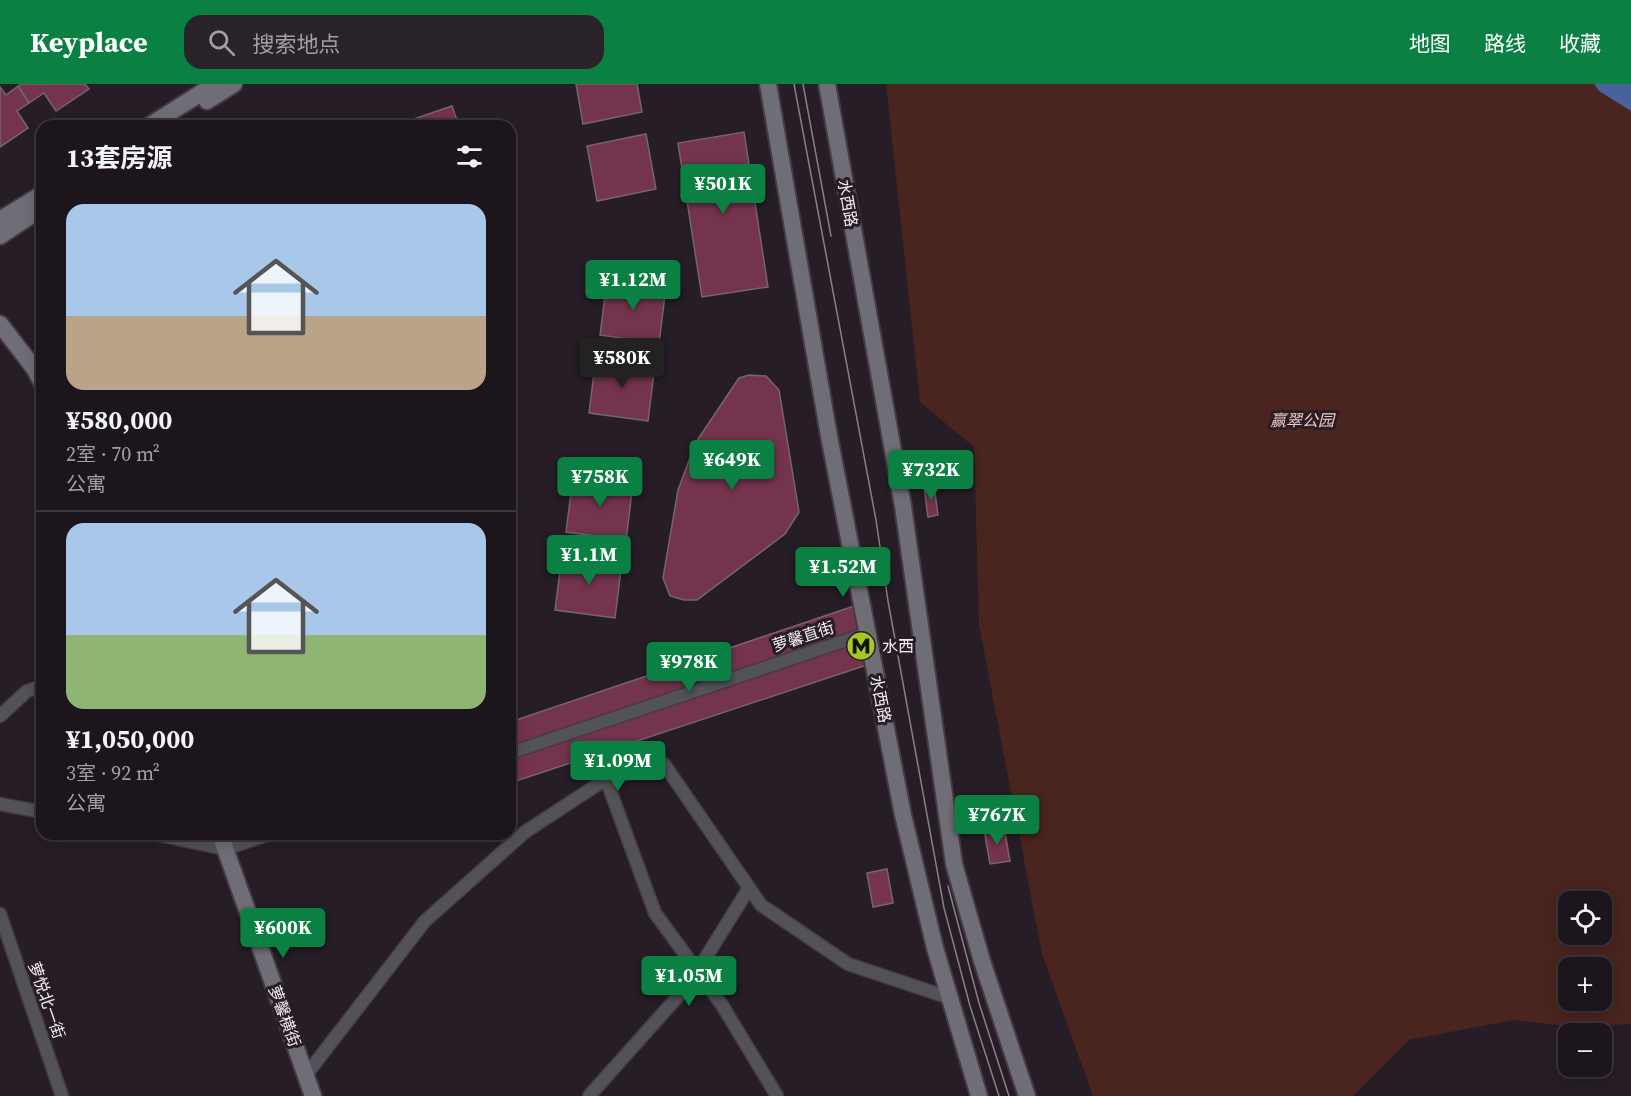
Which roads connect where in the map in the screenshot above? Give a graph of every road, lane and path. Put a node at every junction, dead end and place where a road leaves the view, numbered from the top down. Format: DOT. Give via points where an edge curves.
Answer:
graph roads {
  1 [pos="215,84"];
  2 [pos="234,84"];
  3 [pos="768,84"];
  4 [pos="827,84"];
  5 [pos="158,120"];
  6 [pos="178,120"];
  7 [pos="36,198"];
  8 [pos="36,212"];
  9 [pos="0,220"];
  10 [pos="0,236"];
  11 [pos="0,324"];
  12 [pos="36,372"];
  13 [pos="868,633"];
  14 [pos="36,688"];
  15 [pos="0,716"];
  16 [pos="516,751"];
  17 [pos="606,779"];
  18 [pos="0,804"];
  19 [pos="36,811"];
  20 [pos="206,840"];
  21 [pos="223,842"];
  22 [pos="749,888"];
  23 [pos="0,914"];
  24 [pos="698,972"];
  25 [pos="950,998"];
  26 [pos="306,1075"];
  27 [pos="62,1096"];
  28 [pos="314,1096"];
  29 [pos="589,1096"];
  30 [pos="777,1096"];
  31 [pos="979,1096"];
  32 [pos="1026,1096"];
  1 -- 5 [label="main road"];
  2 -- 6 [label="main road"];
  3 -- 13 [label="main road, 水西路"];
  4 -- 32 [label="main road, 水西路" via="903,506 954,864"];
  7 -- 9 [label="main road"];
  8 -- 10 [label="main road"];
  11 -- 12 [label="main road"];
  13 -- 16 [label="street, 萝馨直街"];
  13 -- 25 [label="main road, 水西路" via="915,872"];
  14 -- 15 [label="street" via="27,691"];
  17 -- 22 [label="street" via="664,764"];
  17 -- 24 [label="street" via="655,913"];
  17 -- 26 [label="street" via="525,832 425,921"];
  18 -- 19 [label="street"];
  20 -- 21 [label="street"];
  21 -- 26 [label="main road, 萝馨横街"];
  22 -- 24 [label="street"];
  22 -- 25 [label="street" via="761,905 848,964"];
  23 -- 27 [label="street, 萝悦北一街"];
  24 -- 29 [label="street"];
  24 -- 30 [label="street"];
  25 -- 31 [label="main road, 水西路"];
  26 -- 28 [label="main road, 萝馨横街"];
}
